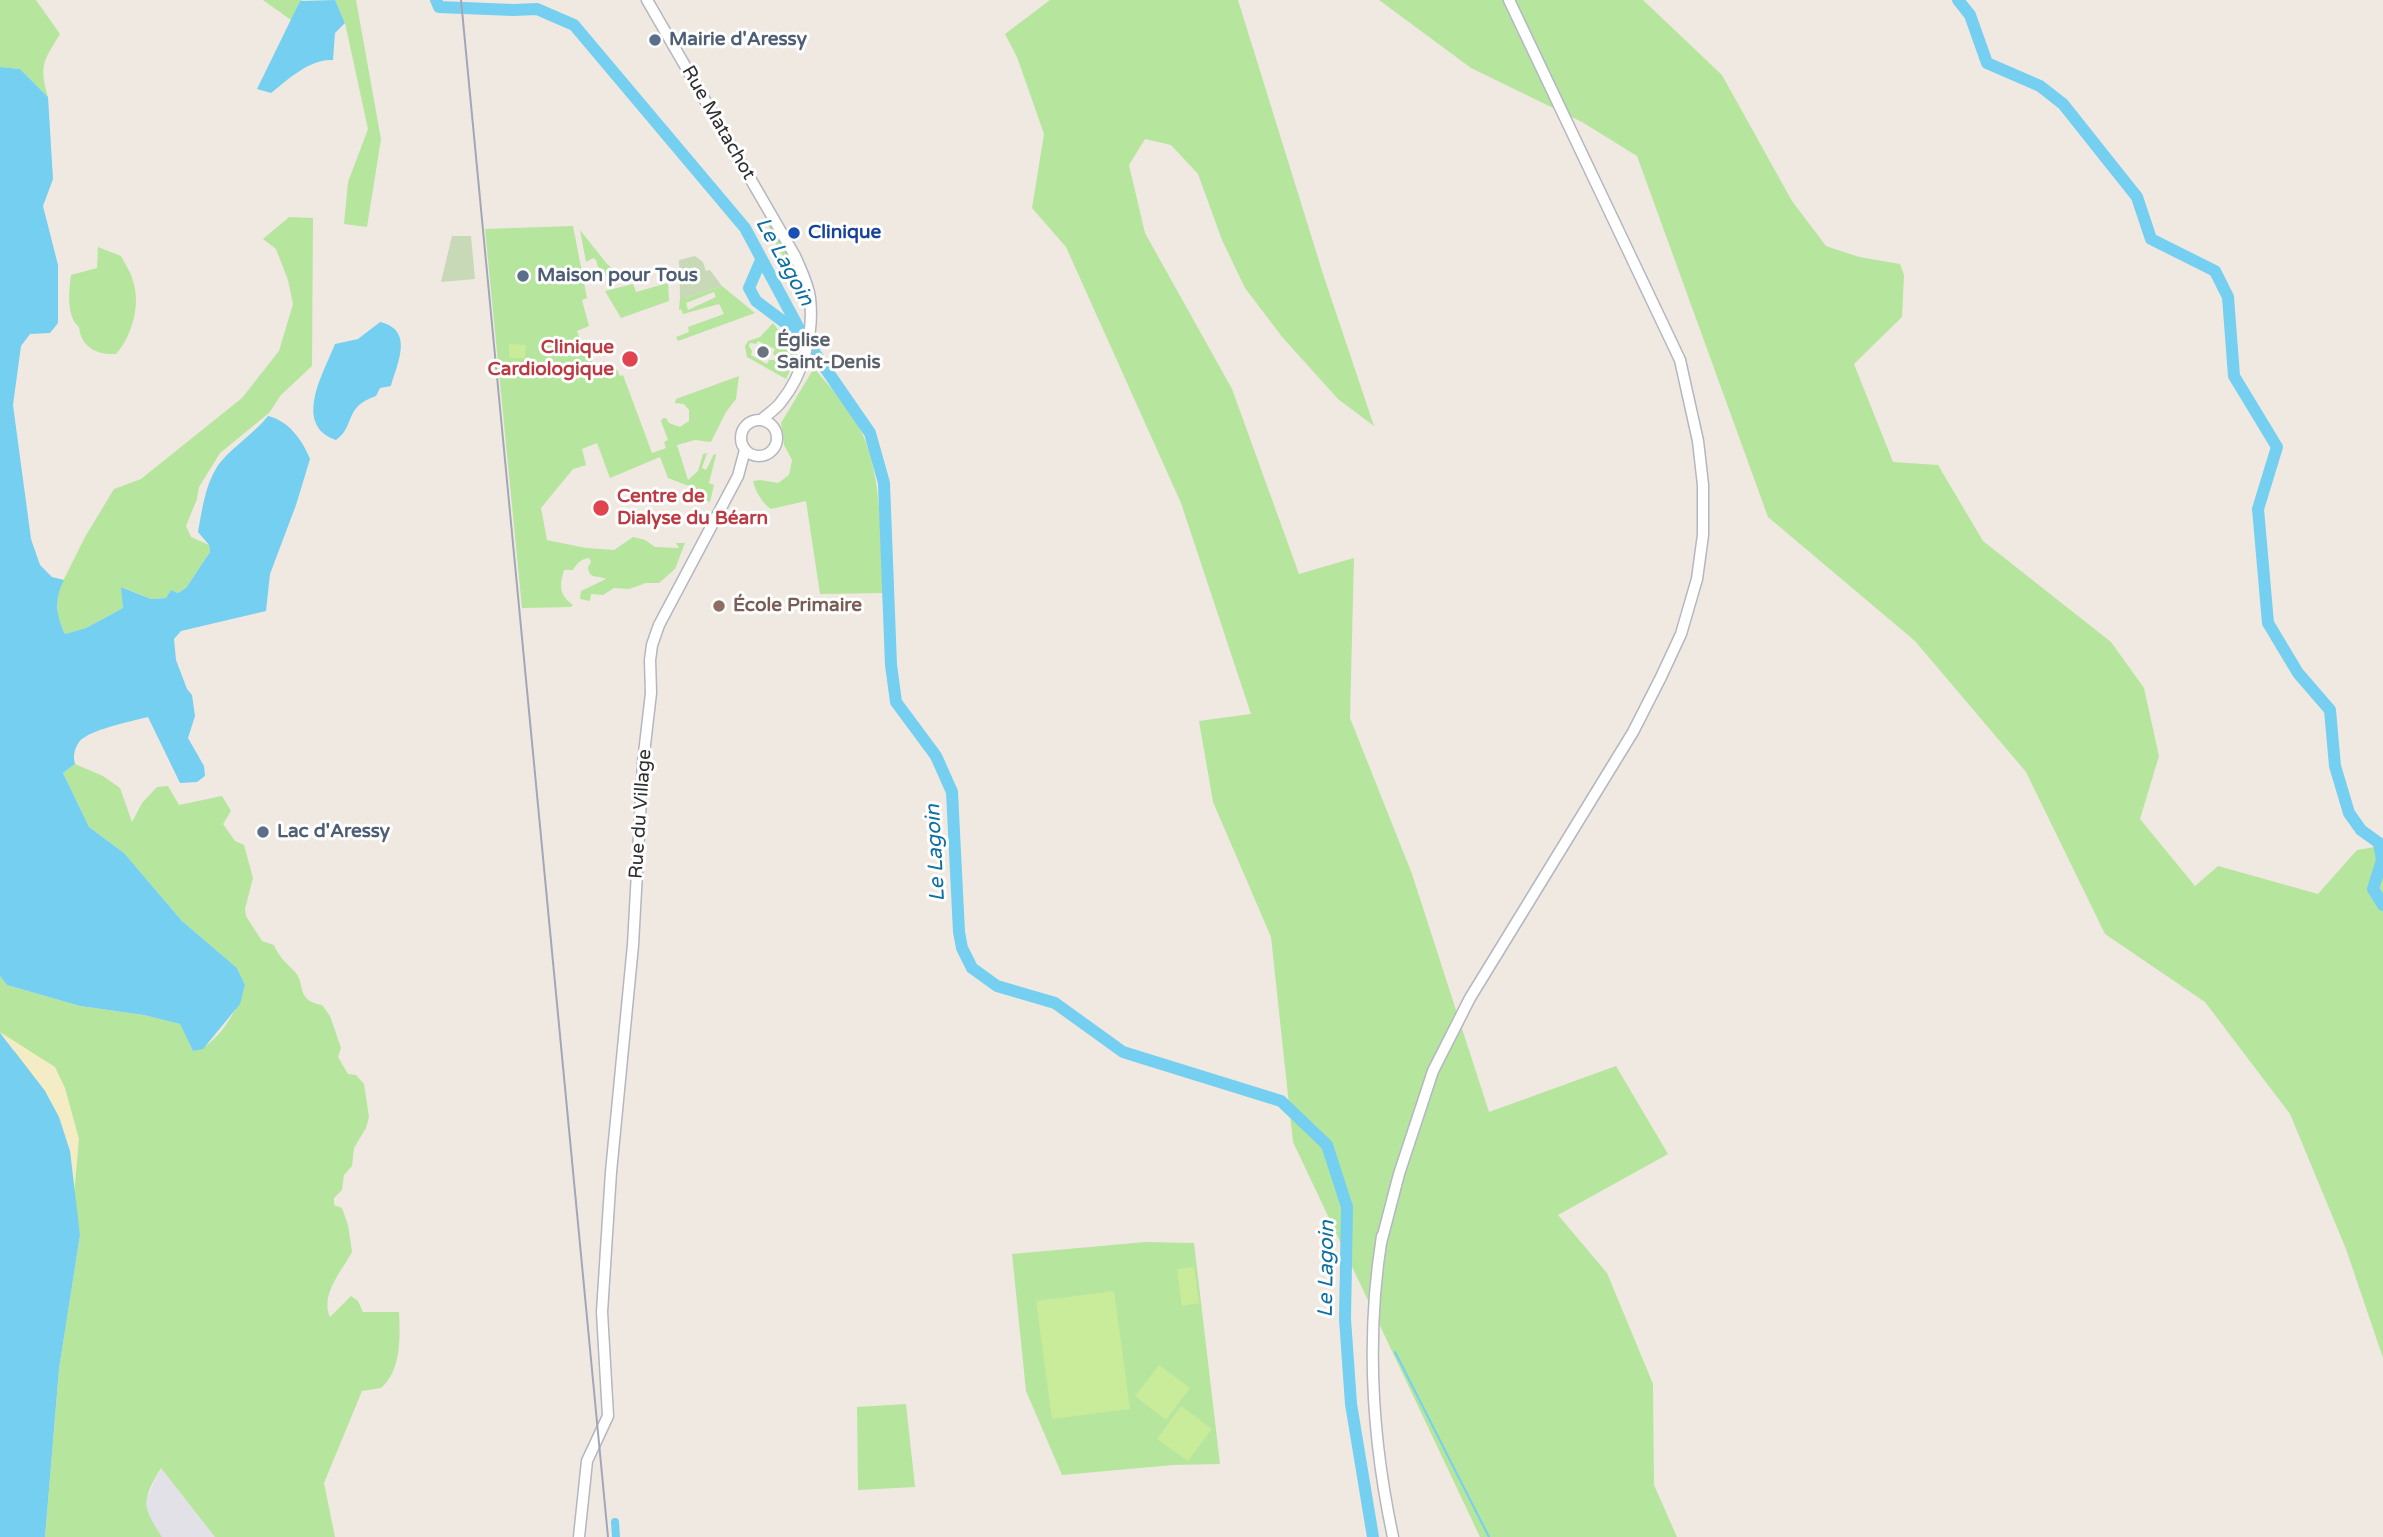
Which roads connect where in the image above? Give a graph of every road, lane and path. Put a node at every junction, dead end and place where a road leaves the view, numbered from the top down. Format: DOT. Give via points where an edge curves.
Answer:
graph roads {
  1 [pos="647,0"];
  2 [pos="1503,0"];
  3 [pos="1510,0"];
  4 [pos="1690,397"];
  5 [pos="781,403"];
  6 [pos="761,420"];
  7 [pos="776,429"];
  8 [pos="745,450"];
  9 [pos="758,456"];
  10 [pos="738,476"];
  11 [pos="579,1537"];
  12 [pos="1393,1537"];
  1 -- 5 [label="main road, Rue Matachot" via="795,257 810,299 805,357"];
  2 -- 4 [label="main road"];
  3 -- 4 [label="main road" via="1680,360"];
  4 -- 12 [label="main road" via="1703,485 1703,534 1697,579 1681,634 1633,732 1470,998 1433,1071 1381,1243 1374,1404"];
  5 -- 6 [label="main road, Rue Matachot"];
  5 -- 7 [label="main road, Rue Matachot"];
  6 -- 7 [label="main road"];
  6 -- 8 [label="main road" via="745,427"];
  7 -- 9 [label="main road" via="773,450"];
  8 -- 9 [label="main road"];
  8 -- 10 [label="main road, Rue du Village"];
  9 -- 10 [label="main road, Rue du Village"];
  10 -- 11 [label="main road, Rue du Village" via="652,645 602,1312 608,1416 587,1461"];
}
